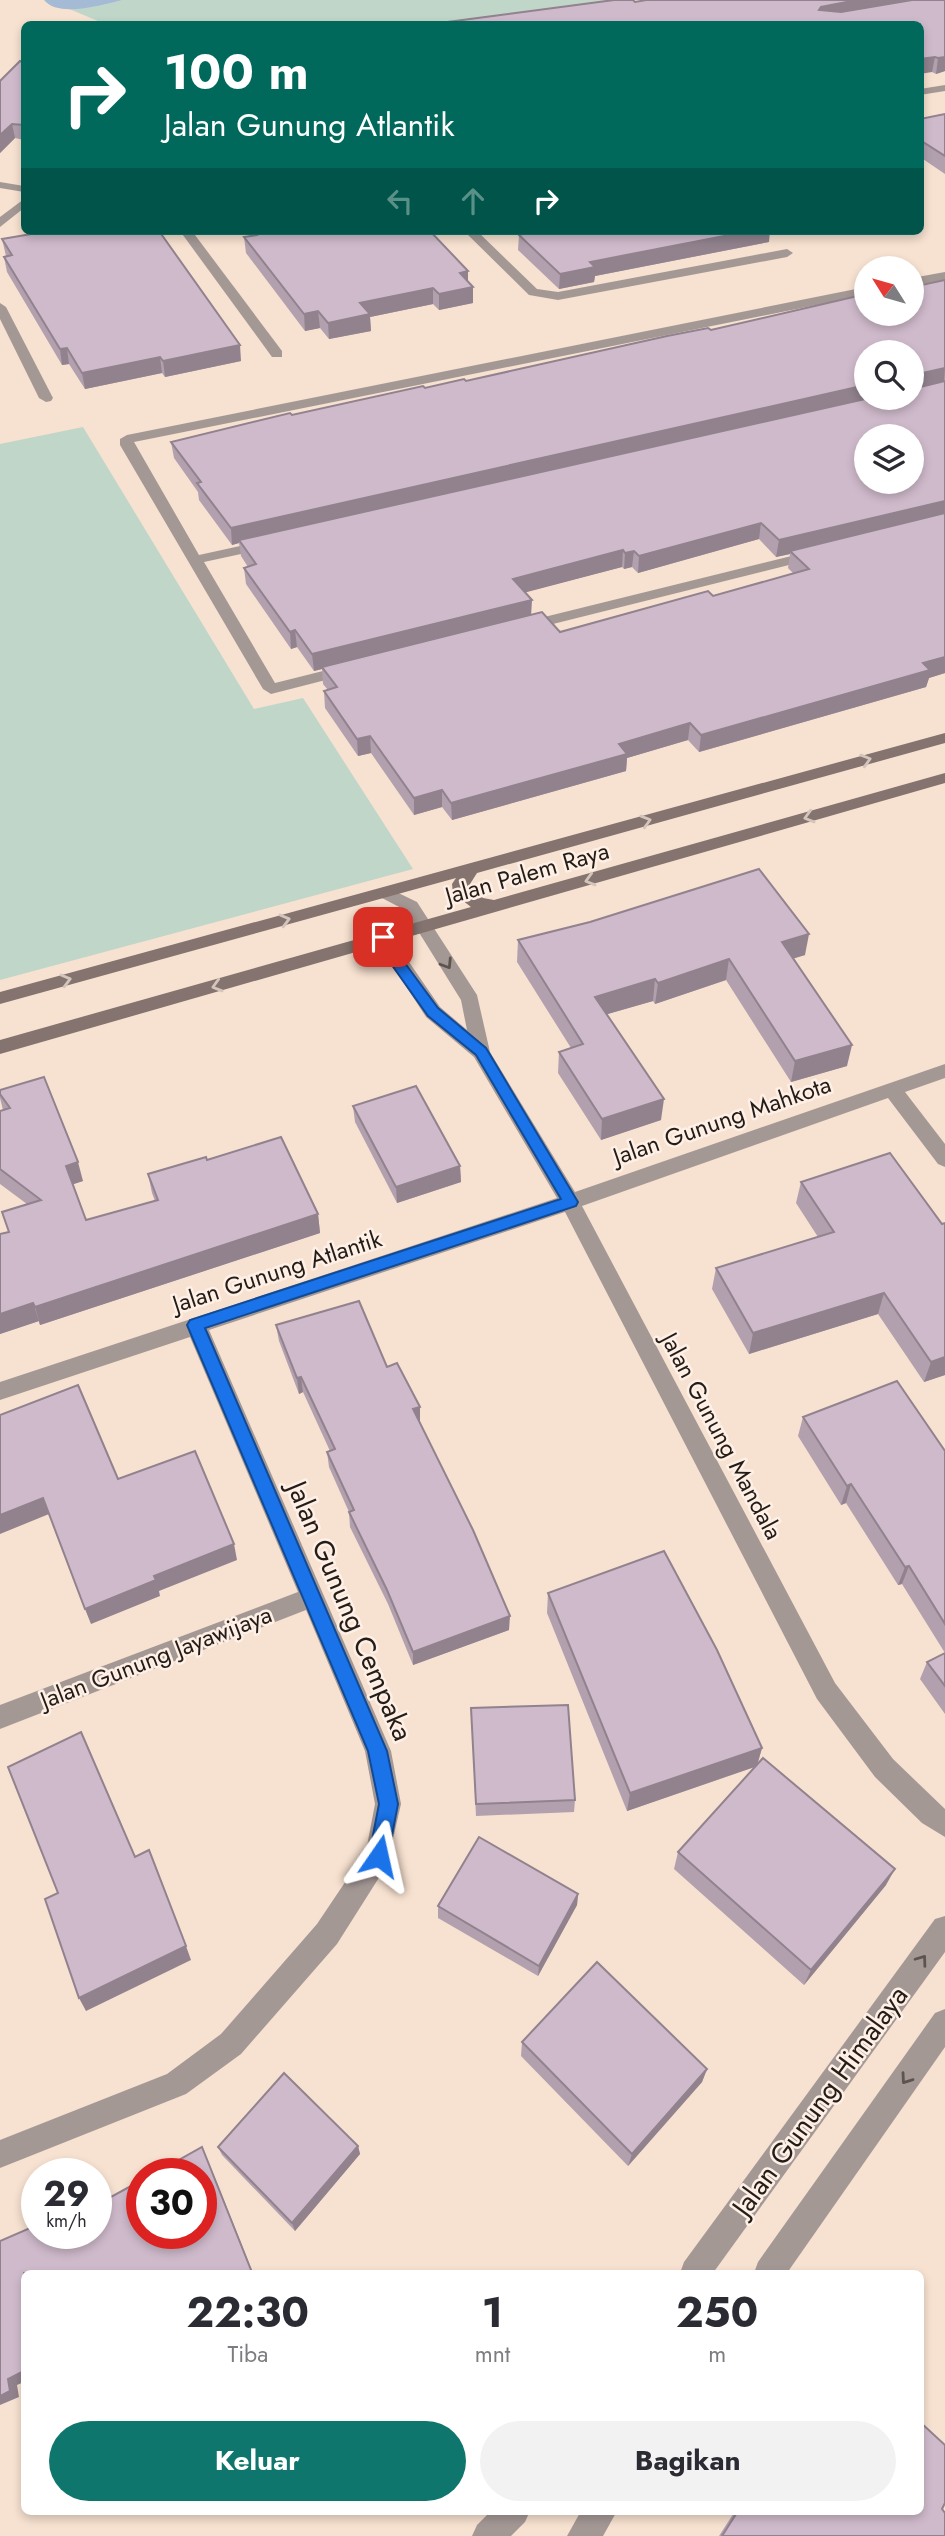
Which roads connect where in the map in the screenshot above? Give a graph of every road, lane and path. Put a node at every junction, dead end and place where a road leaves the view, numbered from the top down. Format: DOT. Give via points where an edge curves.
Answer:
graph roads {
  1 [pos="945,88"];
  2 [pos="924,91"];
  3 [pos="21,205"];
  4 [pos="0,223"];
  5 [pos="189,235"];
  6 [pos="474,235"];
  7 [pos="787,253"];
  8 [pos="945,276"];
  9 [pos="924,280"];
  10 [pos="854,293"];
  11 [pos="0,307"];
  12 [pos="277,354"];
  13 [pos="46,398"];
  14 [pos="277,542"];
  15 [pos="837,548"];
  16 [pos="195,560"];
  17 [pos="500,632"];
  18 [pos="366,666"];
  19 [pos="945,738"];
  20 [pos="945,778"];
  21 [pos="470,870"];
  22 [pos="386,893"];
  23 [pos="497,907"];
  24 [pos="424,927"];
  25 [pos="383,937"];
  26 [pos="0,998"];
  27 [pos="0,1047"];
  28 [pos="481,1052"];
  29 [pos="945,1071"];
  30 [pos="891,1088"];
  31 [pos="945,1159"];
  32 [pos="570,1202"];
  33 [pos="196,1325"];
  34 [pos="0,1391"];
  35 [pos="312,1597"];
  36 [pos="0,1717"];
  37 [pos="945,1824"];
  38 [pos="945,1929"];
  39 [pos="945,2023"];
  40 [pos="0,2154"];
  41 [pos="697,2270"];
  42 [pos="771,2270"];
  43 [pos="510,2515"];
  44 [pos="598,2515"];
  45 [pos="488,2536"];
  46 [pos="583,2536"];
  1 -- 2 [label="street"];
  3 -- 4 [label="street"];
  5 -- 12 [label="street"];
  6 -- 7 [label="street" via="533,292 558,296"];
  8 -- 9 [label="street"];
  10 -- 16 [label="street" via="127,439"];
  11 -- 13 [label="street"];
  14 -- 16 [label="street"];
  15 -- 17 [label="street"];
  16 -- 18 [label="street" via="271,689"];
  21 -- 19 [label="street, Jalan Palem Raya, one-way"];
  20 -- 23 [label="street, Jalan Palem Raya, one-way"];
  21 -- 22 [label="street, Jalan Palem Raya"];
  21 -- 23 [label="street" via="461,892 478,903"];
  22 -- 24 [label="street, Jalan Gunung Mandala" via="411,906"];
  26 -- 22 [label="street, Jalan Palem Raya, one-way"];
  23 -- 24 [label="street, Jalan Palem Raya"];
  24 -- 25 [label="street, Jalan Palem Raya"];
  24 -- 28 [label="street, Jalan Gunung Mandala, one-way" via="470,1000"];
  25 -- 27 [label="street, Jalan Palem Raya, one-way"];
  25 -- 28 [label="street, Jalan Gunung Mandala" via="433,1012"];
  28 -- 32 [label="street, Jalan Gunung Mandala"];
  29 -- 30 [label="street, Jalan Gunung Mahkota"];
  30 -- 31 [label="street"];
  30 -- 32 [label="street, Jalan Gunung Mahkota"];
  32 -- 33 [label="street, Jalan Gunung Atlantik"];
  32 -- 37 [label="street, Jalan Gunung Mandala" via="826,1691 884,1768"];
  33 -- 34 [label="street, Jalan Gunung Atlantik"];
  33 -- 35 [label="street, Jalan Gunung Cempaka"];
  35 -- 36 [label="street, Jalan Gunung Jayawijaya"];
  35 -- 40 [label="street, Jalan Gunung Cempaka" via="378,1751 388,1804 379,1856 327,1934 231,2044 176,2084"];
  41 -- 38 [label="street, Jalan Gunung Himalaya, one-way"];
  39 -- 42 [label="street, one-way"];
  43 -- 45 [label="street"];
  44 -- 46 [label="street"];
}
